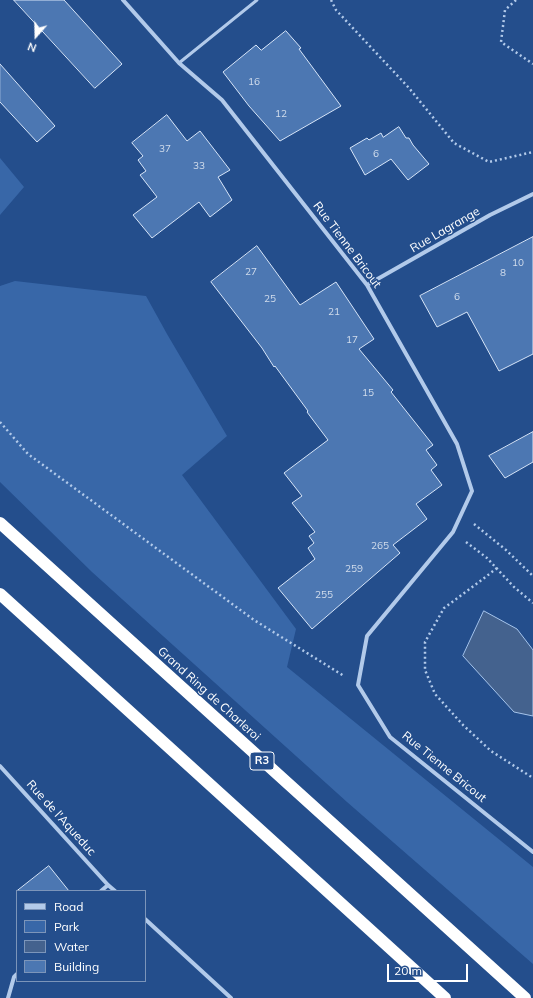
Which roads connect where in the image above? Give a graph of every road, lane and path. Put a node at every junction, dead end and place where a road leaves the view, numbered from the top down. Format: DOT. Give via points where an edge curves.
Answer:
graph roads {
  1 [pos="123,0"];
  2 [pos="257,0"];
  3 [pos="331,0"];
  4 [pos="516,0"];
  5 [pos="178,63"];
  6 [pos="533,64"];
  7 [pos="533,152"];
  8 [pos="533,194"];
  9 [pos="367,285"];
  10 [pos="0,422"];
  11 [pos="461,514"];
  12 [pos="0,523"];
  13 [pos="453,532"];
  14 [pos="496,568"];
  15 [pos="533,576"];
  16 [pos="0,594"];
  17 [pos="533,603"];
  18 [pos="358,685"];
  19 [pos="0,766"];
  20 [pos="533,778"];
  21 [pos="533,852"];
  22 [pos="108,885"];
  23 [pos="102,890"];
  24 [pos="114,890"];
  25 [pos="146,920"];
  26 [pos="16,975"];
  27 [pos="8,998"];
  28 [pos="231,998"];
  29 [pos="445,998"];
  30 [pos="525,998"];
  1 -- 5 [label="street, Rue Tienne Bricout"];
  2 -- 5 [label="lane"];
  3 -- 7 [label="path" via="336,10 409,88 454,144 489,162"];
  4 -- 6 [label="path" via="505,10 501,42"];
  5 -- 9 [label="street, Rue Tienne Bricout" via="222,100"];
  8 -- 9 [label="street, Rue Lagrange" via="490,215"];
  9 -- 11 [label="street, Rue Tienne Bricout" via="457,444 472,491"];
  10 -- 18 [label="path" via="28,454 53,473 254,620"];
  11 -- 13 [label="street, Rue Tienne Bricout"];
  11 -- 15 [label="path" via="506,550"];
  12 -- 30 [label="highway, Grand Ring de Charleroi / R3"];
  13 -- 14 [label="path"];
  13 -- 18 [label="street, Rue Tienne Bricout" via="366,636"];
  14 -- 17 [label="path"];
  14 -- 20 [label="path" via="444,608 425,642 425,670 435,694 463,726 491,751"];
  16 -- 29 [label="highway"];
  18 -- 21 [label="street, Rue Tienne Bricout" via="390,737"];
  19 -- 22 [label="street, Rue de l'Aqueduc"];
  22 -- 23 [label="street"];
  22 -- 24 [label="street, Rue de l'Aqueduc"];
  25 -- 28 [label="street"];
  26 -- 27 [label="street"];
}
